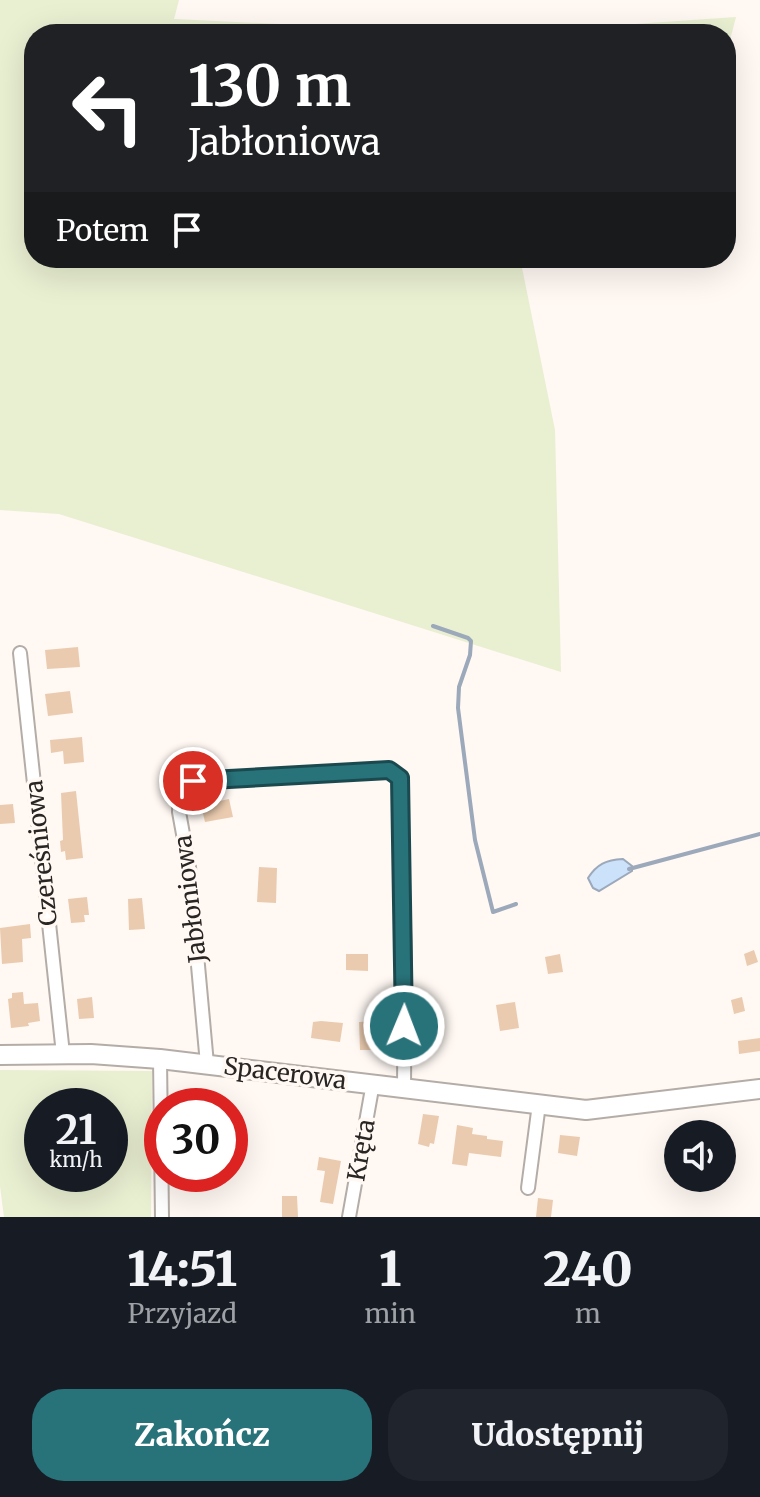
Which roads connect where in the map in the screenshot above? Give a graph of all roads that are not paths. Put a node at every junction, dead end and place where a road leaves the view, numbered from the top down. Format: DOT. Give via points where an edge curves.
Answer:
graph roads {
  1 [pos="20,653"];
  2 [pos="63,1054"];
  3 [pos="0,1055"];
  4 [pos="160,1059"];
  5 [pos="207,1064"];
  6 [pos="373,1083"];
  7 [pos="404,1087"];
  8 [pos="760,1089"];
  9 [pos="539,1104"];
  10 [pos="528,1188"];
  11 [pos="162,1217"];
  12 [pos="349,1217"];
  1 -- 2 [label="street, Czereśniowa"];
  2 -- 3 [label="street, Spacerowa"];
  2 -- 4 [label="street, Spacerowa"];
  4 -- 5 [label="street, Spacerowa"];
  4 -- 11 [label="street"];
  5 -- 6 [label="street, Spacerowa"];
  5 -- 7 [label="street, Jabłoniowa" via="180,788 193,781 389,770 400,778"];
  6 -- 7 [label="street, Spacerowa"];
  6 -- 12 [label="street, Kręta"];
  7 -- 9 [label="street, Spacerowa"];
  8 -- 9 [label="street, Spacerowa" via="586,1110"];
  9 -- 10 [label="street"];
}
